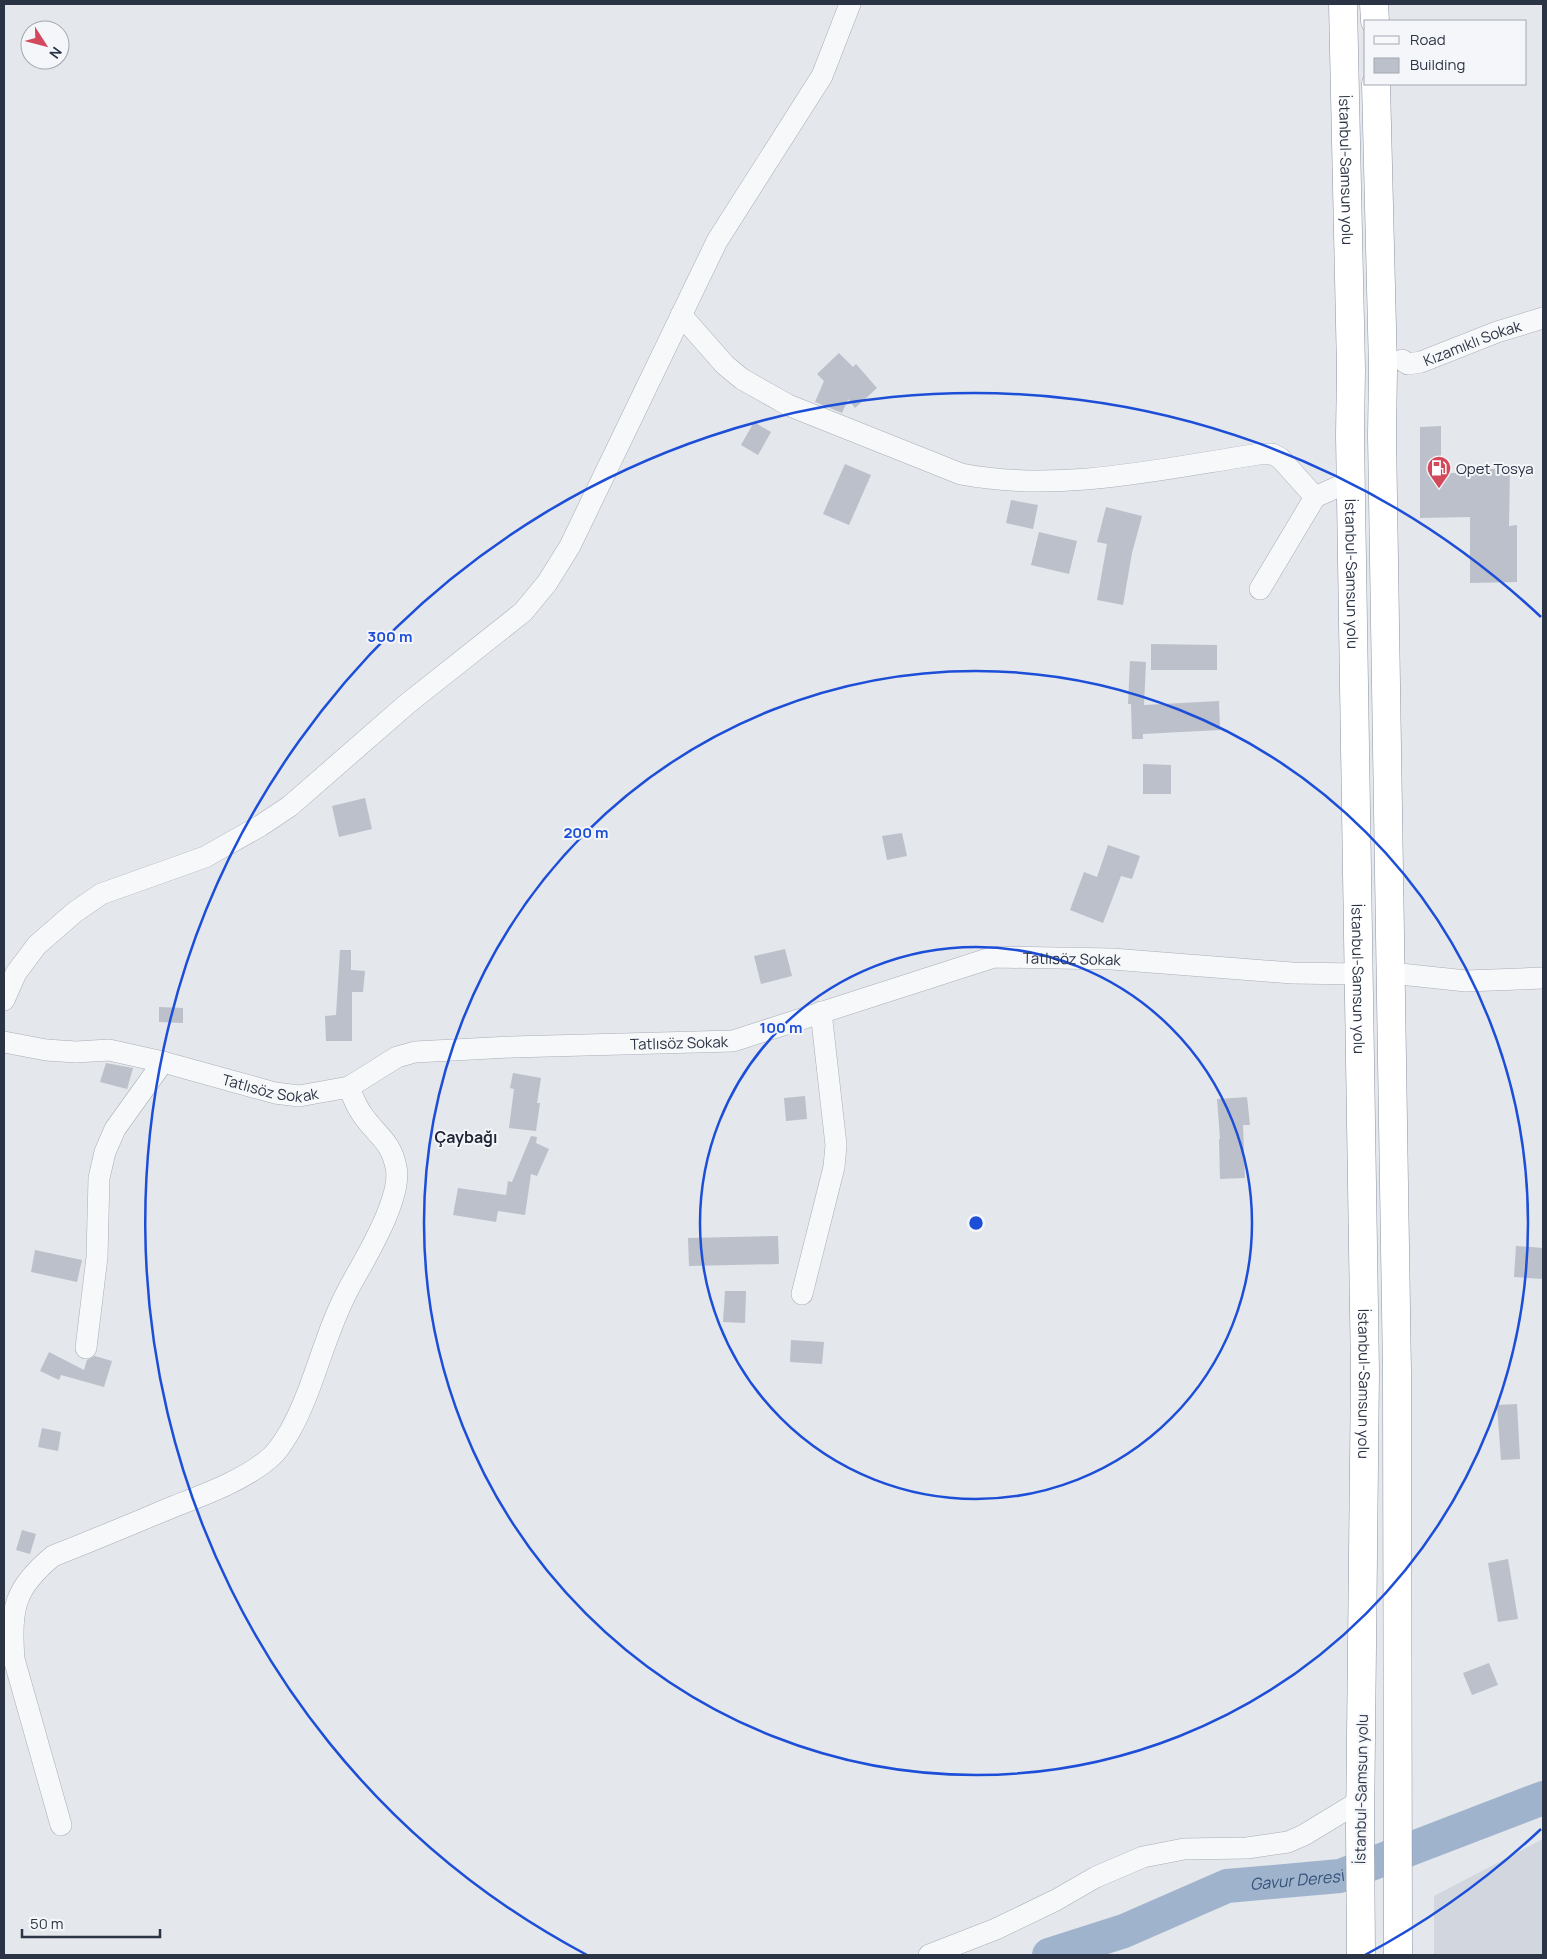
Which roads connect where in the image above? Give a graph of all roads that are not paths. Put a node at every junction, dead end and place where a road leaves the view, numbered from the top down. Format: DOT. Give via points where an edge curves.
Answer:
graph roads {
  1 [pos="850,4"];
  2 [pos="1342,4"];
  3 [pos="1374,4"];
  4 [pos="1375,20"];
  5 [pos="1376,85"];
  6 [pos="680,315"];
  7 [pos="1543,318"];
  8 [pos="1402,360"];
  9 [pos="1351,482"];
  10 [pos="1315,497"];
  11 [pos="1260,589"];
  12 [pos="1390,973"];
  13 [pos="1359,974"];
  14 [pos="1543,978"];
  15 [pos="4,1000"];
  16 [pos="820,1012"];
  17 [pos="4,1042"];
  18 [pos="163,1062"];
  19 [pos="349,1087"];
  20 [pos="802,1294"];
  21 [pos="86,1348"];
  22 [pos="1360,1801"];
  23 [pos="61,1825"];
  24 [pos="929,1955"];
  25 [pos="1361,1955"];
  26 [pos="1398,1955"];
  1 -- 6 [label="street" via="822,76 717,241"];
  2 -- 9 [label="highway, İstanbul-Samsun yolu"];
  3 -- 4 [label="highway"];
  5 -- 12 [label="highway" via="1383,369"];
  6 -- 10 [label="street" via="742,379 788,404 961,474 990,480 1076,480 1272,454 1280,458"];
  6 -- 15 [label="street" via="570,546 547,583 523,612 407,704 290,806 205,857 101,894 76,912 37,945 16,973"];
  7 -- 8 [label="street, Kızamıklı Sokak" via="1421,362 1408,364"];
  9 -- 10 [label="street"];
  9 -- 13 [label="highway, İstanbul-Samsun yolu"];
  10 -- 11 [label="street"];
  12 -- 14 [label="street" via="1466,981"];
  12 -- 26 [label="highway" via="1397,1372"];
  13 -- 16 [label="street, Tatlısöz Sokak" via="1292,974 1112,959 994,957"];
  13 -- 22 [label="highway, İstanbul-Samsun yolu" via="1366,1372"];
  16 -- 19 [label="street, Tatlısöz Sokak" via="733,1041 415,1052 397,1057"];
  16 -- 20 [label="street" via="836,1145"];
  17 -- 18 [label="street, Tatlısöz Sokak" via="46,1050 109,1050"];
  18 -- 19 [label="street, Tatlısöz Sokak" via="283,1094 299,1096"];
  18 -- 21 [label="street" via="115,1129 105,1152 99,1178 97,1257"];
  19 -- 23 [label="street" via="365,1119 390,1148 397,1169 395,1191 380,1231 347,1292 306,1398 289,1432 273,1455 254,1469 209,1492 53,1556 20,1590 11,1631 14,1658"];
  22 -- 24 [label="street" via="1288,1842 1247,1848 1184,1849 1143,1857 1096,1877 996,1929"];
  22 -- 25 [label="highway, İstanbul-Samsun yolu"];
}
